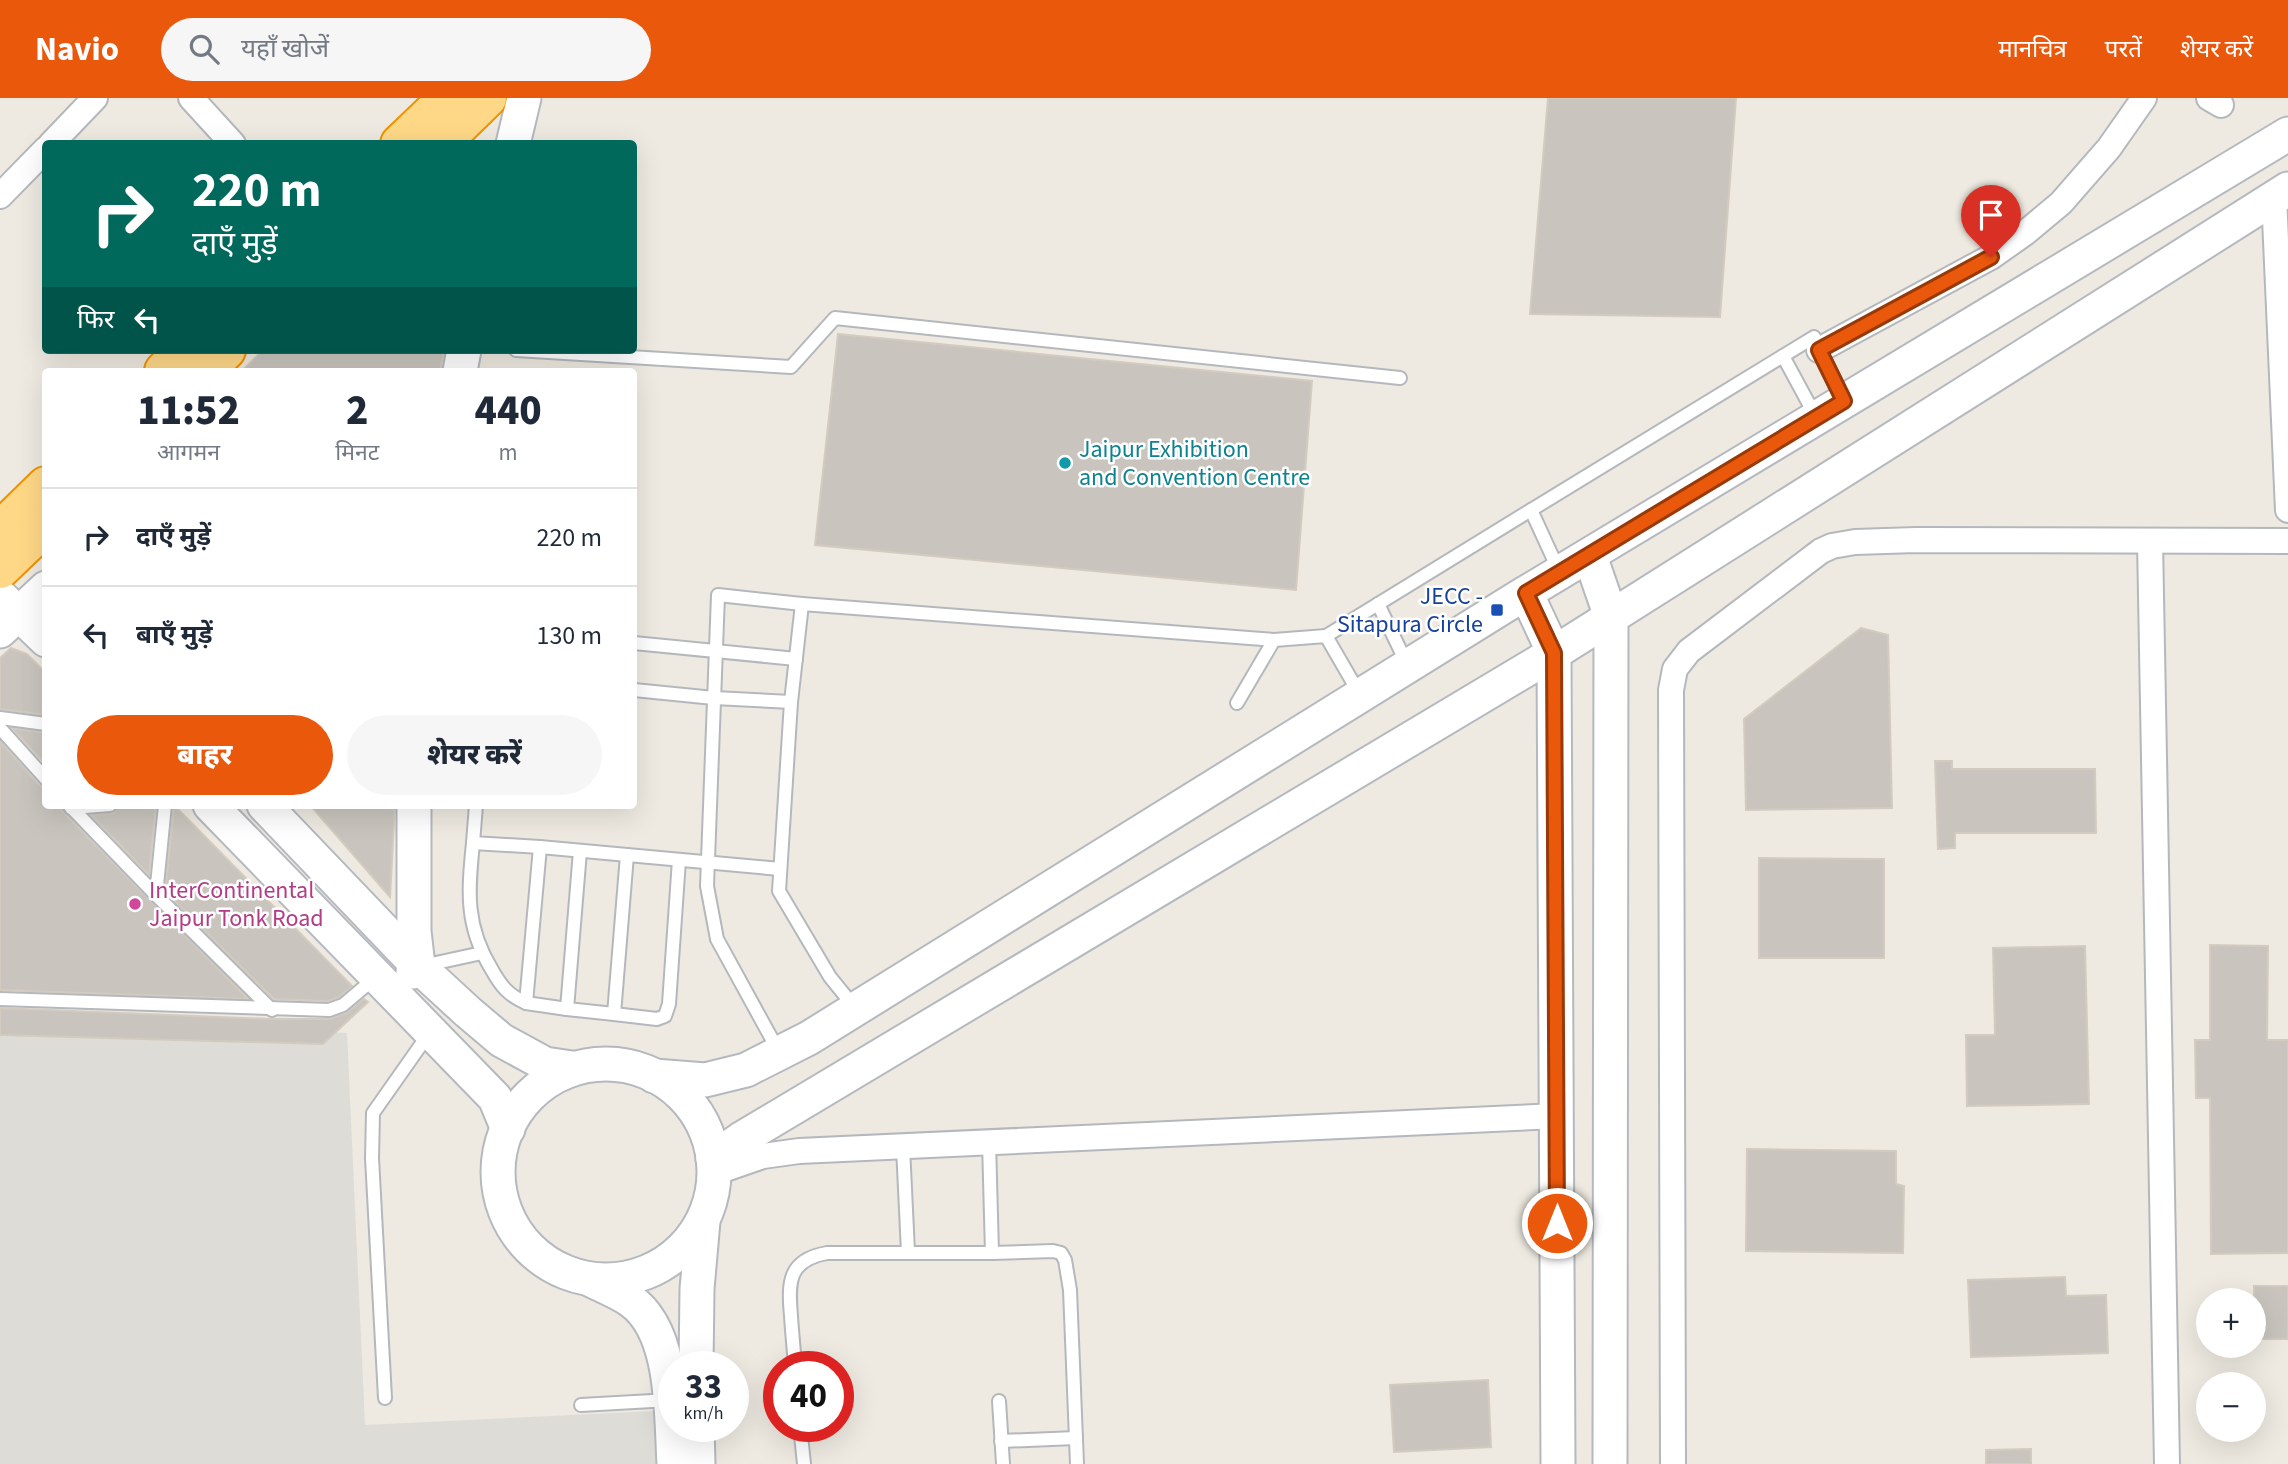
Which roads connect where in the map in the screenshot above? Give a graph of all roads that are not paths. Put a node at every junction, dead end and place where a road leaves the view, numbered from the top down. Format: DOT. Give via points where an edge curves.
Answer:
graph roads {
  1 [pos="95,98"];
  2 [pos="191,98"];
  3 [pos="448,98"];
  4 [pos="487,98"];
  5 [pos="524,98"];
  6 [pos="2125,98"];
  7 [pos="2144,98"];
  8 [pos="2288,134"];
  9 [pos="55,140"];
  10 [pos="229,140"];
  11 [pos="404,140"];
  12 [pos="444,140"];
  13 [pos="514,140"];
  14 [pos="42,153"];
  15 [pos="2281,192"];
  16 [pos="0,196"];
  17 [pos="1816,343"];
  18 [pos="181,354"];
  19 [pos="222,354"];
  20 [pos="581,354"];
  21 [pos="1783,356"];
  22 [pos="167,368"];
  23 [pos="207,368"];
  24 [pos="1400,379"];
  25 [pos="1844,401"];
  26 [pos="1816,418"];
  27 [pos="42,497"];
  28 [pos="1531,510"];
  29 [pos="2288,510"];
  30 [pos="2150,541"];
  31 [pos="2288,541"];
  32 [pos="1590,556"];
  33 [pos="1560,572"];
  34 [pos="15,573"];
  35 [pos="42,585"];
  36 [pos="1526,593"];
  37 [pos="802,604"];
  38 [pos="1378,604"];
  39 [pos="1611,617"];
  40 [pos="42,631"];
  41 [pos="1326,636"];
  42 [pos="1274,640"];
  43 [pos="637,643"];
  44 [pos="716,650"];
  45 [pos="1554,653"];
  46 [pos="796,659"];
  47 [pos="1409,666"];
  48 [pos="637,690"];
  49 [pos="1361,696"];
  50 [pos="714,698"];
  51 [pos="791,702"];
  52 [pos="1237,703"];
  53 [pos="0,718"];
  54 [pos="42,723"];
  55 [pos="0,728"];
  56 [pos="42,775"];
  57 [pos="73,809"];
  58 [pos="166,809"];
  59 [pos="214,809"];
  60 [pos="268,809"];
  61 [pos="414,809"];
  62 [pos="476,809"];
  63 [pos="473,843"];
  64 [pos="540,847"];
  65 [pos="580,851"];
  66 [pos="627,855"];
  67 [pos="679,860"];
  68 [pos="708,863"];
  69 [pos="780,869"];
  70 [pos="156,895"];
  71 [pos="482,953"];
  72 [pos="418,966"];
  73 [pos="385,986"];
  74 [pos="0,999"];
  75 [pos="526,1003"];
  76 [pos="567,1009"];
  77 [pos="856,1009"];
  78 [pos="272,1010"];
  79 [pos="614,1014"];
  80 [pos="430,1032"];
  81 [pos="779,1052"];
  82 [pos="883,1056"];
  83 [pos="572,1068"];
  84 [pos="654,1076"];
  85 [pos="1556,1116"];
  86 [pos="508,1129"];
  87 [pos="989,1142"];
  88 [pos="903,1147"];
  89 [pos="714,1166"];
  90 [pos="703,1219"];
  91 [pos="908,1252"];
  92 [pos="992,1253"];
  93 [pos="588,1279"];
  94 [pos="661,1351"];
  95 [pos="696,1351"];
  96 [pos="794,1351"];
  97 [pos="385,1398"];
  98 [pos="658,1401"];
  99 [pos="999,1401"];
  100 [pos="581,1405"];
  101 [pos="1076,1438"];
  102 [pos="1001,1441"];
  103 [pos="673,1442"];
  104 [pos="697,1442"];
  105 [pos="802,1442"];
  106 [pos="674,1464"];
  107 [pos="698,1464"];
  108 [pos="804,1464"];
  109 [pos="1003,1464"];
  110 [pos="1077,1464"];
  111 [pos="1558,1464"];
  112 [pos="1610,1464"];
  113 [pos="1673,1464"];
  114 [pos="2166,1464"];
  1 -- 9 [label="street"];
  2 -- 10 [label="street"];
  3 -- 11 [label="highway"];
  4 -- 12 [label="highway"];
  5 -- 13 [label="street"];
  6 -- 17 [label="street" via="2085,155 2042,206 2020,224"];
  7 -- 17 [label="street" via="2109,148 2061,203 2025,233 1991,257"];
  8 -- 25 [label="street"];
  14 -- 16 [label="street"];
  15 -- 29 [label="street"];
  15 -- 39 [label="street"];
  17 -- 21 [label="lane"];
  17 -- 25 [label="lane"];
  18 -- 22 [label="highway"];
  19 -- 23 [label="highway"];
  20 -- 24 [label="lane" via="791,367 835,318"];
  21 -- 26 [label="lane"];
  21 -- 28 [label="lane"];
  25 -- 26 [label="street"];
  26 -- 32 [label="street"];
  27 -- 34 [label="highway"];
  28 -- 33 [label="lane"];
  28 -- 38 [label="lane"];
  30 -- 31 [label="street"];
  30 -- 113 [label="street" via="1916,540 1832,546 1689,651 1675,669 1671,690"];
  30 -- 114 [label="street"];
  32 -- 33 [label="street"];
  32 -- 39 [label="street"];
  33 -- 36 [label="street"];
  34 -- 35 [label="street"];
  34 -- 40 [label="street"];
  36 -- 45 [label="street"];
  36 -- 47 [label="street"];
  37 -- 42 [label="lane"];
  37 -- 44 [label="lane" via="718,596"];
  37 -- 46 [label="lane"];
  38 -- 41 [label="lane"];
  38 -- 47 [label="lane"];
  39 -- 45 [label="street"];
  39 -- 112 [label="street"];
  41 -- 42 [label="lane"];
  41 -- 49 [label="lane"];
  42 -- 52 [label="lane"];
  43 -- 44 [label="lane"];
  44 -- 46 [label="lane"];
  44 -- 50 [label="lane"];
  45 -- 82 [label="street"];
  45 -- 85 [label="street"];
  46 -- 51 [label="lane"];
  47 -- 49 [label="street"];
  48 -- 50 [label="lane"];
  49 -- 77 [label="street"];
  50 -- 51 [label="lane"];
  50 -- 68 [label="lane"];
  51 -- 69 [label="lane"];
  53 -- 54 [label="lane"];
  55 -- 56 [label="lane"];
  57 -- 70 [label="lane"];
  58 -- 70 [label="lane"];
  59 -- 73 [label="street"];
  60 -- 72 [label="street"];
  61 -- 72 [label="street"];
  62 -- 63 [label="lane"];
  63 -- 64 [label="lane"];
  63 -- 71 [label="lane" via="469,909"];
  64 -- 65 [label="lane"];
  64 -- 75 [label="lane"];
  65 -- 66 [label="lane"];
  65 -- 76 [label="lane"];
  66 -- 67 [label="lane"];
  66 -- 79 [label="lane"];
  67 -- 68 [label="lane"];
  67 -- 79 [label="lane" via="665,1016"];
  68 -- 69 [label="lane"];
  68 -- 81 [label="lane" via="707,886 718,939"];
  69 -- 77 [label="lane" via="779,891 830,977"];
  70 -- 78 [label="lane"];
  71 -- 72 [label="lane"];
  71 -- 75 [label="lane" via="502,988"];
  72 -- 73 [label="street"];
  72 -- 83 [label="street" via="501,1040 545,1064"];
  73 -- 78 [label="lane" via="329,1010"];
  73 -- 80 [label="street"];
  74 -- 78 [label="lane"];
  75 -- 76 [label="lane"];
  76 -- 79 [label="lane"];
  77 -- 81 [label="street"];
  77 -- 82 [label="street"];
  80 -- 86 [label="street" via="495,1098"];
  80 -- 97 [label="lane" via="373,1113"];
  81 -- 84 [label="street" via="746,1070 705,1080"];
  82 -- 89 [label="street" via="741,1139"];
  83 -- 84 [label="street" via="608,1063"];
  83 -- 86 [label="street" via="540,1085 515,1112"];
  84 -- 89 [label="street" via="676,1089 699,1118"];
  85 -- 87 [label="street"];
  85 -- 111 [label="street"];
  86 -- 93 [label="street" via="500,1146 498,1183 508,1218 528,1247 555,1268"];
  87 -- 88 [label="street"];
  87 -- 92 [label="lane"];
  88 -- 89 [label="street" via="799,1152"];
  88 -- 91 [label="lane"];
  89 -- 90 [label="street" via="713,1194"];
  90 -- 93 [label="street" via="684,1247 656,1268 623,1279"];
  90 -- 95 [label="street"];
  91 -- 92 [label="lane"];
  91 -- 96 [label="lane" via="827,1253 796,1268 789,1285"];
  92 -- 101 [label="lane" via="1054,1251 1065,1260"];
  93 -- 94 [label="street" via="631,1300 650,1322"];
  98 -- 100 [label="lane"];
  99 -- 102 [label="lane"];
  101 -- 102 [label="lane"];
  101 -- 110 [label="lane"];
  102 -- 109 [label="lane"];
  103 -- 106 [label="street"];
  104 -- 107 [label="street"];
  105 -- 108 [label="lane"];
}
